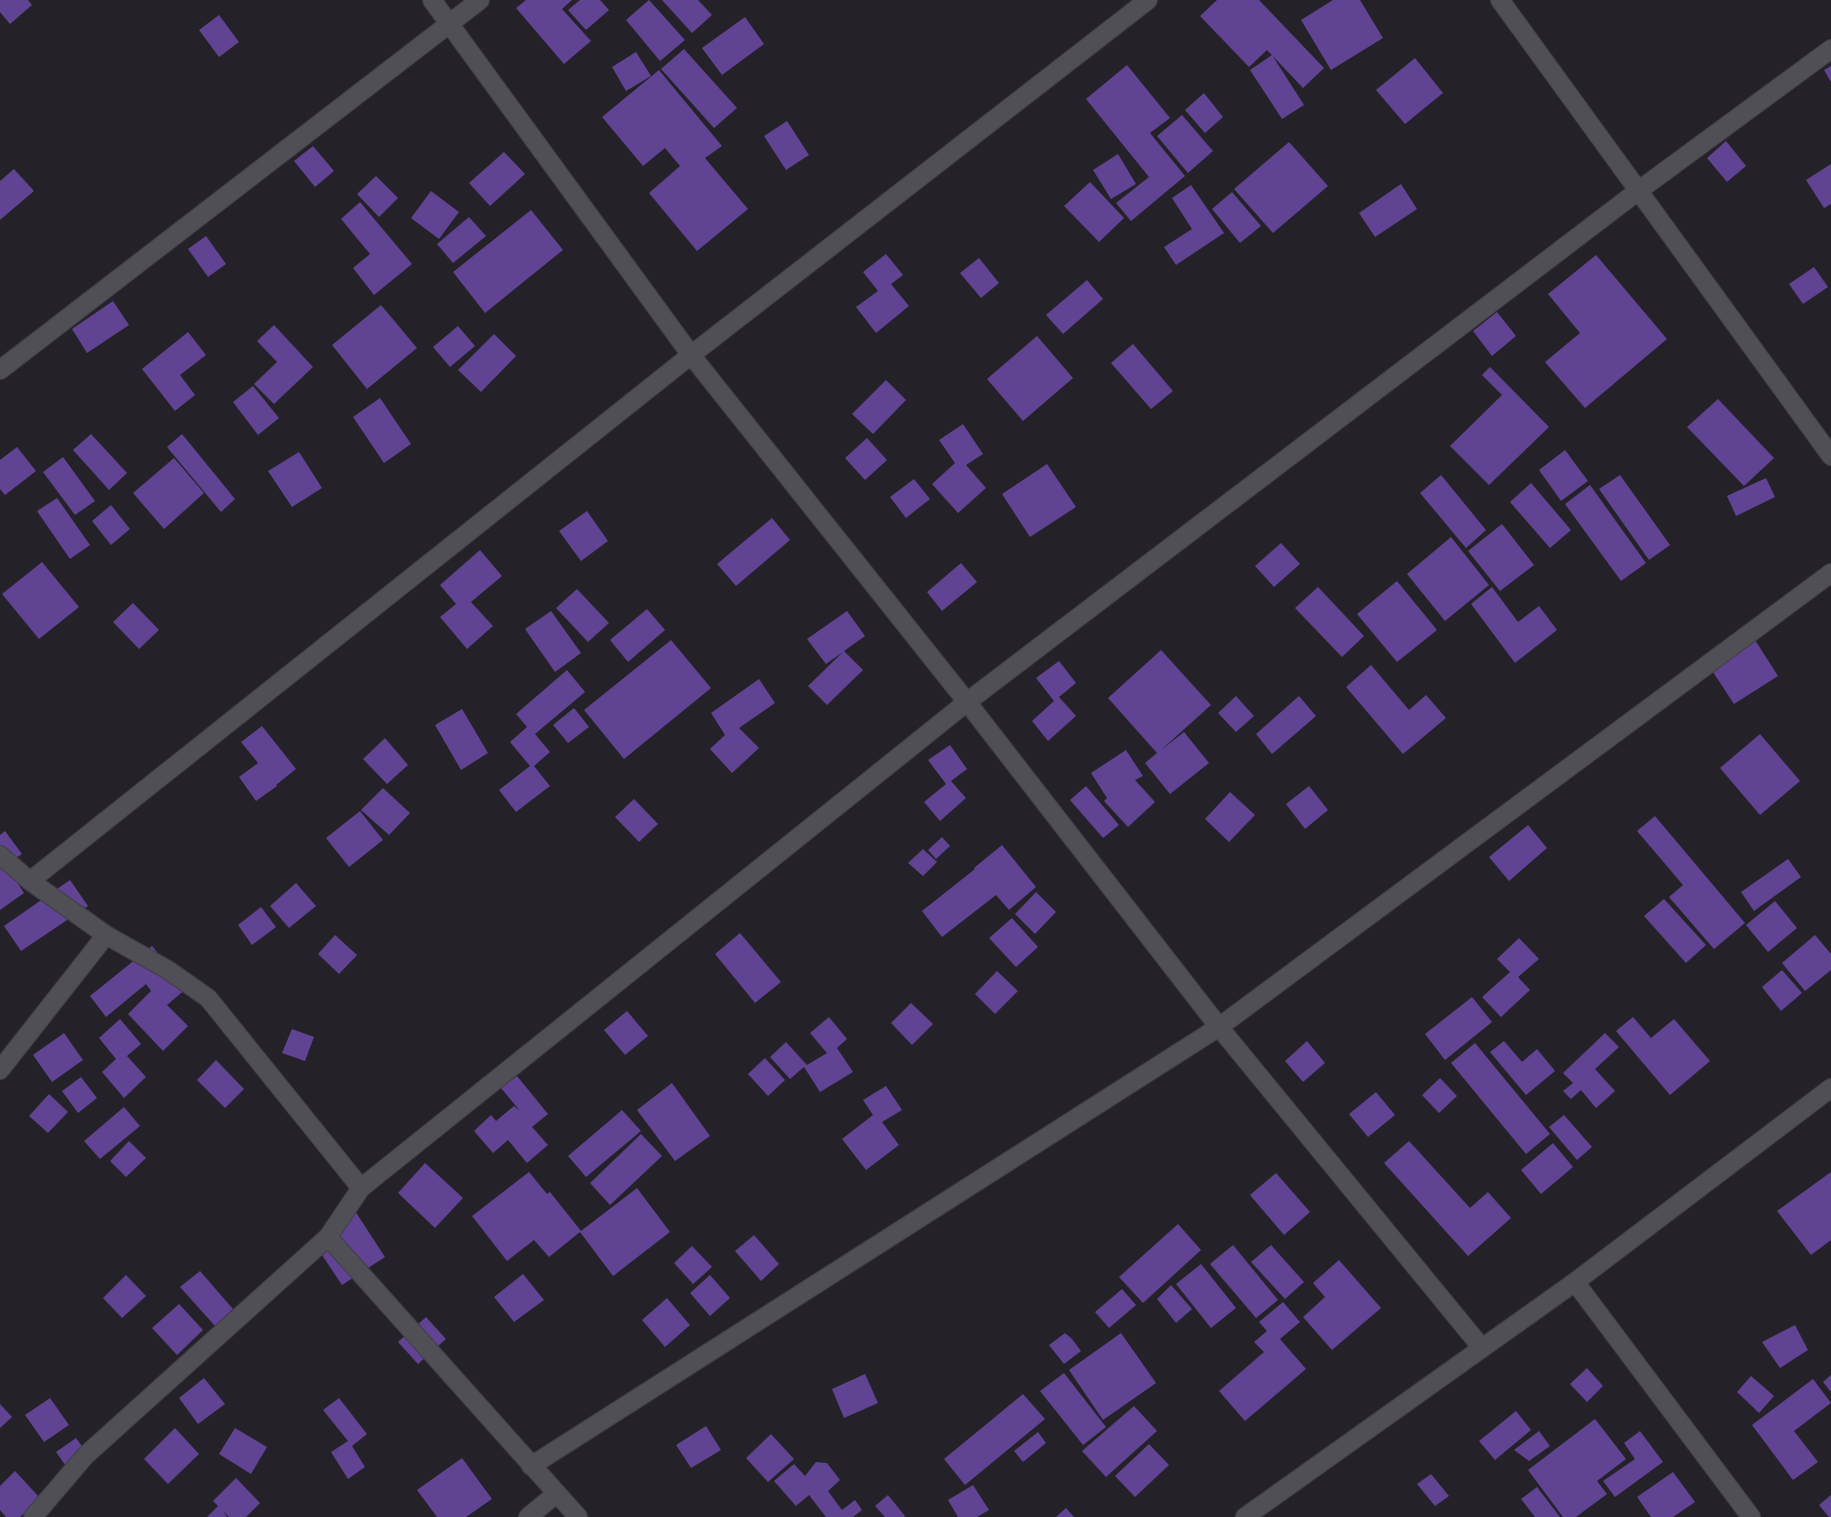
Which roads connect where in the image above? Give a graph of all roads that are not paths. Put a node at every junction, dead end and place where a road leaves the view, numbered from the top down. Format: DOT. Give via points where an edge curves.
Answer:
graph roads {
  1 [pos="432,0"];
  2 [pos="480,0"];
  3 [pos="1148,0"];
  4 [pos="1500,0"];
  5 [pos="449,25"];
  6 [pos="1831,49"];
  7 [pos="1638,191"];
  8 [pos="691,355"];
  9 [pos="0,369"];
  10 [pos="1831,456"];
  11 [pos="1831,573"];
  12 [pos="967,702"];
  13 [pos="0,855"];
  14 [pos="30,881"];
  15 [pos="106,935"];
  16 [pos="1219,1026"];
  17 [pos="0,1070"];
  18 [pos="1831,1088"];
  19 [pos="361,1188"];
  20 [pos="328,1237"];
  21 [pos="1575,1282"];
  22 [pos="1482,1348"];
  23 [pos="531,1466"];
  24 [pos="556,1494"];
  25 [pos="33,1517"];
  26 [pos="528,1517"];
  27 [pos="578,1517"];
  28 [pos="1245,1517"];
  29 [pos="1752,1517"];
  1 -- 5 [label="street"];
  2 -- 5 [label="street"];
  3 -- 8 [label="street"];
  4 -- 7 [label="street"];
  5 -- 8 [label="street"];
  5 -- 9 [label="street"];
  6 -- 7 [label="street"];
  7 -- 10 [label="street"];
  7 -- 12 [label="street"];
  8 -- 12 [label="street"];
  8 -- 14 [label="street"];
  11 -- 16 [label="street"];
  12 -- 16 [label="street"];
  12 -- 19 [label="street"];
  13 -- 14 [label="street"];
  14 -- 15 [label="street"];
  15 -- 17 [label="street"];
  15 -- 19 [label="street" via="168,970 208,999"];
  16 -- 22 [label="street"];
  16 -- 23 [label="street"];
  18 -- 21 [label="street"];
  19 -- 20 [label="street"];
  20 -- 23 [label="street"];
  20 -- 25 [label="street" via="86,1455"];
  21 -- 22 [label="street"];
  21 -- 29 [label="street"];
  22 -- 28 [label="street"];
  23 -- 24 [label="street"];
  24 -- 26 [label="street"];
  24 -- 27 [label="street"];
}
